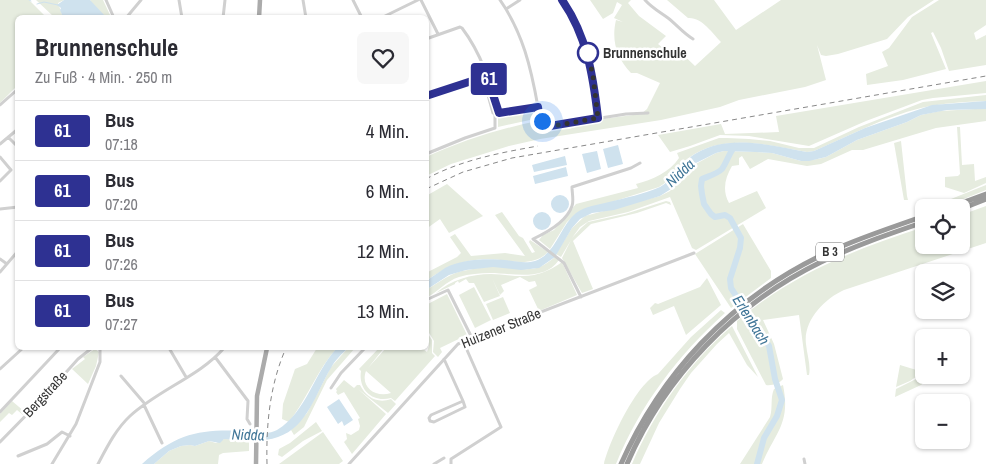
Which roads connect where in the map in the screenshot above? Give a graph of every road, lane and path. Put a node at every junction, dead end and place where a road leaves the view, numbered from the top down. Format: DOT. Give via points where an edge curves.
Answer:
graph roads {
  1 [pos="106,0"];
  2 [pos="141,0"];
  3 [pos="179,0"];
  4 [pos="224,0"];
  5 [pos="260,0"];
  6 [pos="303,0"];
  7 [pos="353,0"];
  8 [pos="420,0"];
  9 [pos="500,0"];
  10 [pos="520,0"];
  11 [pos="562,0"];
  12 [pos="645,0"];
  13 [pos="506,9"];
  14 [pos="113,15"];
  15 [pos="128,15"];
  16 [pos="182,15"];
  17 [pos="223,15"];
  18 [pos="259,15"];
  19 [pos="306,15"];
  20 [pos="360,15"];
  21 [pos="388,15"];
  22 [pos="428,15"];
  23 [pos="429,17"];
  24 [pos="438,34"];
  25 [pos="429,38"];
  26 [pos="693,39"];
  27 [pos="485,76"];
  28 [pos="15,92"];
  29 [pos="429,95"];
  30 [pos="0,105"];
  31 [pos="538,107"];
  32 [pos="648,113"];
  33 [pos="497,114"];
  34 [pos="598,118"];
  35 [pos="15,131"];
  36 [pos="8,137"];
  37 [pos="0,144"];
  38 [pos="15,144"];
  39 [pos="429,153"];
  40 [pos="0,157"];
  41 [pos="640,163"];
  42 [pos="0,181"];
  43 [pos="986,194"];
  44 [pos="986,199"];
  45 [pos="970,200"];
  46 [pos="970,205"];
  47 [pos="15,207"];
  48 [pos="0,209"];
  49 [pos="915,219"];
  50 [pos="915,225"];
  51 [pos="694,253"];
  52 [pos="15,255"];
  53 [pos="0,259"];
  54 [pos="7,264"];
  55 [pos="0,272"];
  56 [pos="581,297"];
  57 [pos="429,299"];
  58 [pos="744,307"];
  59 [pos="472,338"];
  60 [pos="463,341"];
  61 [pos="21,350"];
  62 [pos="58,350"];
  63 [pos="89,350"];
  64 [pos="100,350"];
  65 [pos="170,350"];
  66 [pos="222,350"];
  67 [pos="267,350"];
  68 [pos="363,350"];
  69 [pos="216,357"];
  70 [pos="444,359"];
  71 [pos="0,369"];
  72 [pos="121,376"];
  73 [pos="186,377"];
  74 [pos="330,388"];
  75 [pos="463,401"];
  76 [pos="144,404"];
  77 [pos="0,412"];
  78 [pos="250,424"];
  79 [pos="0,435"];
  80 [pos="70,436"];
  81 [pos="2,440"];
  82 [pos="162,443"];
  83 [pos="18,456"];
  84 [pos="444,458"];
  85 [pos="804,459"];
  86 [pos="52,464"];
  87 [pos="98,464"];
  88 [pos="256,464"];
  89 [pos="349,464"];
  90 [pos="434,464"];
  91 [pos="451,464"];
  92 [pos="621,464"];
  93 [pos="627,464"];
  94 [pos="805,464"];
  1 -- 14 [label="street"];
  2 -- 15 [label="street"];
  3 -- 16 [label="street"];
  4 -- 17 [label="street"];
  5 -- 18 [label="main road"];
  6 -- 19 [label="street"];
  7 -- 20 [label="street"];
  8 -- 21 [label="street"];
  8 -- 22 [label="street"];
  9 -- 13 [label="street"];
  10 -- 13 [label="street"];
  11 -- 34 [label="street" via="587,49"];
  12 -- 26 [label="street"];
  13 -- 31 [label="street" via="526,51"];
  23 -- 24 [label="street"];
  24 -- 25 [label="street"];
  24 -- 27 [label="street" via="462,28 475,49"];
  27 -- 29 [label="street"];
  27 -- 33 [label="street"];
  28 -- 30 [label="street"];
  31 -- 33 [label="street"];
  31 -- 34 [label="street" via="540,119 548,126"];
  32 -- 34 [label="street"];
  33 -- 39 [label="street" via="496,126"];
  35 -- 36 [label="street"];
  36 -- 37 [label="street"];
  36 -- 38 [label="street"];
  40 -- 42 [label="street" via="11,170"];
  41 -- 56 [label="street" via="572,186 573,204 569,211 554,227 533,240 566,265"];
  43 -- 45 [label="highway"];
  44 -- 46 [label="highway"];
  47 -- 48 [label="street"];
  49 -- 58 [label="highway, B 3" via="824,254 774,282"];
  50 -- 58 [label="highway, B 3" via="820,262"];
  51 -- 56 [label="street, Huizener Straße"];
  52 -- 54 [label="street"];
  53 -- 54 [label="street"];
  54 -- 55 [label="street"];
  56 -- 59 [label="street, Huizener Straße"];
  57 -- 59 [label="street" via="448,290"];
  58 -- 92 [label="highway, B 3" via="697,346 664,386"];
  58 -- 93 [label="highway, B 3" via="701,350 669,390 650,418"];
  59 -- 60 [label="street, Huizener Straße"];
  60 -- 70 [label="street, Huizener Straße"];
  60 -- 91 [label="street" via="500,427 451,458"];
  61 -- 71 [label="street"];
  62 -- 77 [label="street"];
  63 -- 81 [label="street, Bergstraße"];
  64 -- 80 [label="street" via="100,362"];
  65 -- 73 [label="street"];
  66 -- 69 [label="street"];
  67 -- 88 [label="main road" via="258,390"];
  68 -- 74 [label="street"];
  69 -- 73 [label="street"];
  69 -- 78 [label="street" via="248,401"];
  70 -- 75 [label="street"];
  70 -- 89 [label="street, Huizener Straße"];
  72 -- 76 [label="street"];
  73 -- 76 [label="street"];
  75 -- 75 [label="street" via="431,415 430,421 465,409"];
  76 -- 82 [label="street"];
  76 -- 87 [label="street" via="121,425"];
  79 -- 81 [label="street"];
  80 -- 83 [label="street" via="62,432 47,444"];
  80 -- 86 [label="street"];
  84 -- 90 [label="street"];
  85 -- 94 [label="street"];
}
